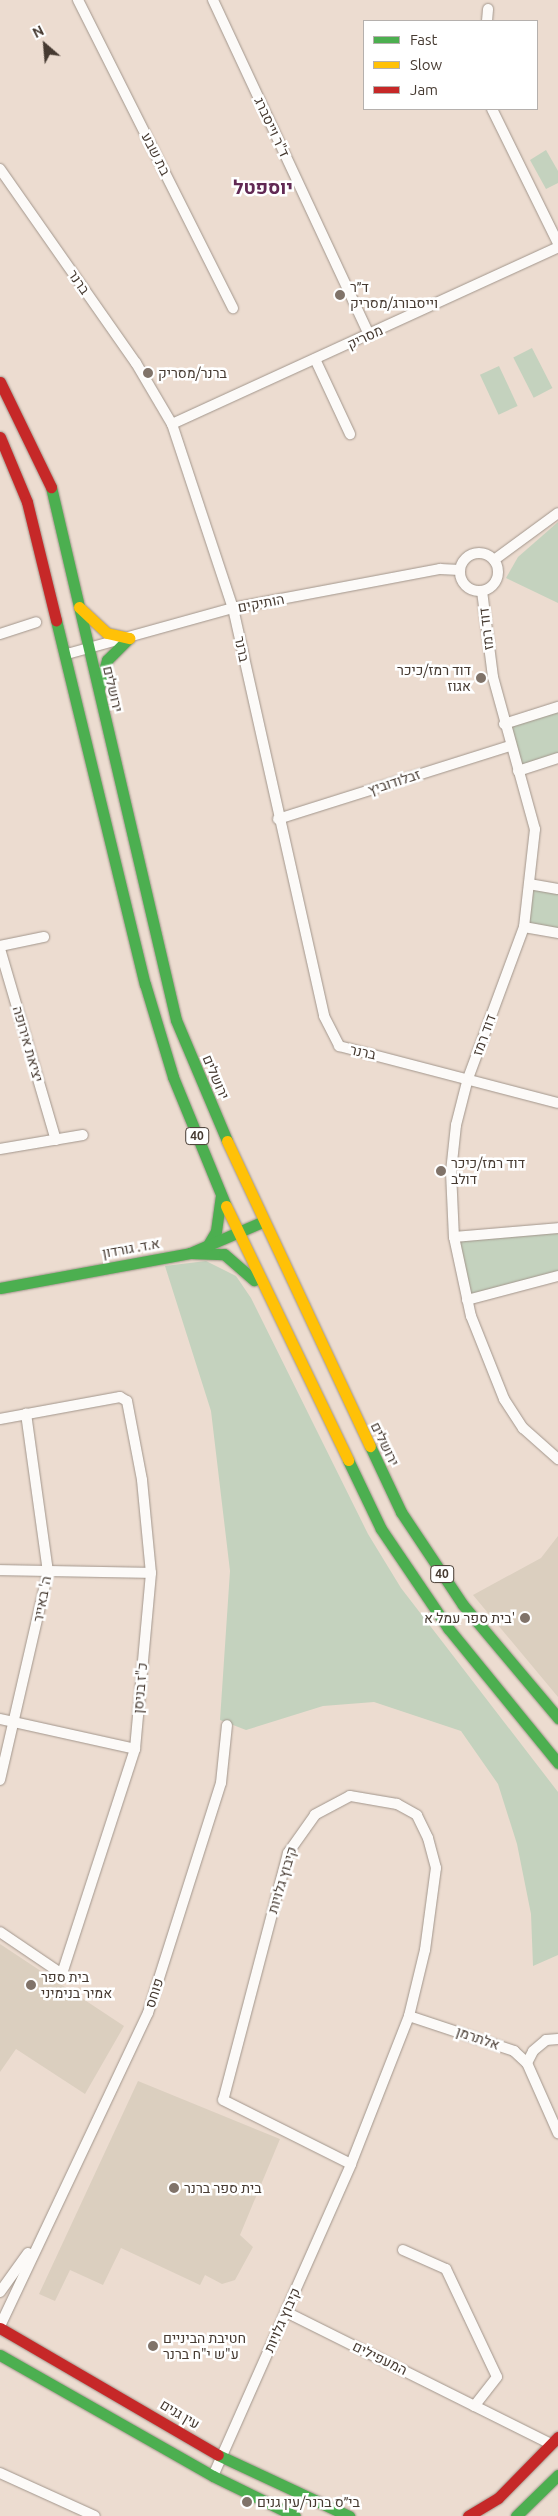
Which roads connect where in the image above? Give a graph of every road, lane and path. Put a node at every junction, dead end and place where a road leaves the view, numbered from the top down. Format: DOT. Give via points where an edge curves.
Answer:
graph roads {
  1 [pos="78,0"];
  2 [pos="214,0"];
  3 [pos="488,9"];
  4 [pos="487,20"];
  5 [pos="492,110"];
  6 [pos="0,169"];
  7 [pos="558,243"];
  8 [pos="558,247"];
  9 [pos="233,308"];
  10 [pos="369,335"];
  11 [pos="315,359"];
  12 [pos="0,382"];
  13 [pos="172,424"];
  14 [pos="350,434"];
  15 [pos="0,437"];
  16 [pos="558,513"];
  17 [pos="494,560"];
  18 [pos="460,570"];
  19 [pos="482,591"];
  20 [pos="78,607"];
  21 [pos="233,608"];
  22 [pos="36,622"];
  23 [pos="0,634"];
  24 [pos="129,638"];
  25 [pos="88,650"];
  26 [pos="67,654"];
  27 [pos="98,693"];
  28 [pos="558,708"];
  29 [pos="504,724"];
  30 [pos="510,746"];
  31 [pos="558,758"];
  32 [pos="518,772"];
  33 [pos="278,819"];
  34 [pos="529,884"];
  35 [pos="558,889"];
  36 [pos="524,928"];
  37 [pos="558,933"];
  38 [pos="44,937"];
  39 [pos="0,947"];
  40 [pos="468,1078"];
  41 [pos="558,1103"];
  42 [pos="83,1134"];
  43 [pos="56,1140"];
  44 [pos="0,1150"];
  45 [pos="221,1196"];
  46 [pos="262,1222"];
  47 [pos="558,1228"];
  48 [pos="237,1232"];
  49 [pos="454,1237"];
  50 [pos="208,1245"];
  51 [pos="190,1253"];
  52 [pos="558,1276"];
  53 [pos="0,1288"];
  54 [pos="265,1292"];
  55 [pos="467,1300"];
  56 [pos="26,1414"];
  57 [pos="0,1419"];
  58 [pos="558,1458"];
  59 [pos="0,1570"];
  60 [pos="48,1572"];
  61 [pos="151,1573"];
  62 [pos="558,1718"];
  63 [pos="0,1719"];
  64 [pos="16,1724"];
  65 [pos="227,1725"];
  66 [pos="135,1749"];
  67 [pos="558,1763"];
  68 [pos="0,1780"];
  69 [pos="0,1932"];
  70 [pos="408,2016"];
  71 [pos="558,2038"];
  72 [pos="527,2063"];
  73 [pos="558,2132"];
  74 [pos="351,2164"];
  75 [pos="35,2244"];
  76 [pos="403,2250"];
  77 [pos="0,2292"];
  78 [pos="286,2312"];
  79 [pos="0,2327"];
  80 [pos="0,2355"];
  81 [pos="474,2406"];
  82 [pos="554,2441"];
  83 [pos="221,2456"];
  84 [pos="0,2473"];
  85 [pos="558,2475"];
  86 [pos="213,2476"];
  87 [pos="77,2512"];
  88 [pos="95,2516"];
  89 [pos="295,2516"];
  90 [pos="349,2516"];
  91 [pos="468,2516"];
  92 [pos="516,2516"];
  1 -- 9 [label="street, בת שבע"];
  2 -- 10 [label="street, ד\"ר וייסברג"];
  3 -- 4 [label="street"];
  5 -- 7 [label="street"];
  6 -- 13 [label="street, ברנר" via="136,363"];
  8 -- 10 [label="street, מסריק"];
  10 -- 11 [label="street, מסריק"];
  11 -- 13 [label="street, מסריק"];
  11 -- 14 [label="street"];
  12 -- 20 [label="main road, ירושלים / 40" via="52,489"];
  13 -- 21 [label="street, ברנר"];
  15 -- 26 [label="main road, 40" via="27,502"];
  16 -- 17 [label="street"];
  17 -- 18 [label="street" via="485,554 473,554"];
  17 -- 19 [label="street" via="497,579"];
  18 -- 19 [label="street" via="464,584"];
  18 -- 21 [label="street, הותיקים" via="440,569"];
  19 -- 29 [label="street, דוד רמז" via="486,640"];
  20 -- 24 [label="main road" via="107,633"];
  20 -- 25 [label="main road, ירושלים / 40"];
  21 -- 24 [label="street, הותיקים"];
  21 -- 33 [label="street, ברנר"];
  22 -- 23 [label="street"];
  24 -- 25 [label="street, הותיקים"];
  24 -- 27 [label="main road" via="106,660"];
  25 -- 26 [label="street, הותיקים"];
  25 -- 27 [label="main road, ירושלים / 40"];
  26 -- 45 [label="main road, 40" via="144,984 172,1077"];
  27 -- 46 [label="main road, ירושלים / 40" via="176,1020"];
  28 -- 29 [label="street"];
  29 -- 30 [label="street, דוד רמז"];
  30 -- 32 [label="street, דוד רמז"];
  30 -- 33 [label="street, זבלודוביץ"];
  31 -- 32 [label="street"];
  32 -- 34 [label="street, דוד רמז" via="535,830"];
  33 -- 40 [label="street, ברנר" via="324,1016 339,1046"];
  34 -- 35 [label="street"];
  34 -- 36 [label="street, דוד רמז"];
  36 -- 37 [label="street"];
  36 -- 40 [label="street, דוד רמז"];
  38 -- 39 [label="street"];
  39 -- 43 [label="street, יציאת אירופה"];
  40 -- 41 [label="street, ברנר"];
  40 -- 49 [label="street, דוד רמז" via="456,1125 451,1172"];
  42 -- 43 [label="street"];
  43 -- 44 [label="street"];
  45 -- 48 [label="main road, 40"];
  45 -- 50 [label="main road" via="219,1218"];
  46 -- 48 [label="main road, א.ד. גורדון"];
  46 -- 62 [label="main road, ירושלים / 40" via="400,1512 463,1605"];
  47 -- 49 [label="street"];
  48 -- 50 [label="main road, א.ד. גורדון"];
  48 -- 54 [label="main road, 40"];
  49 -- 55 [label="street, דוד רמז"];
  50 -- 51 [label="main road, א.ד. גורדון"];
  51 -- 53 [label="main road, א.ד. גורדון"];
  51 -- 54 [label="main road" via="224,1254"];
  52 -- 55 [label="street"];
  54 -- 67 [label="main road, 40" via="381,1529 448,1628"];
  55 -- 58 [label="street, דוד רמז" via="504,1399 523,1428"];
  56 -- 57 [label="street"];
  56 -- 60 [label="street, ה' באייר"];
  56 -- 61 [label="street, כ\"ז בניסן" via="120,1397 132,1414"];
  59 -- 60 [label="street"];
  60 -- 61 [label="street"];
  60 -- 64 [label="street, ה' באייר"];
  61 -- 66 [label="street, כ\"ז בניסן"];
  63 -- 64 [label="street"];
  64 -- 66 [label="street"];
  64 -- 68 [label="street, ה' באייר"];
  65 -- 75 [label="street, פוחס" via="221,1783 148,2013"];
  66 -- 69 [label="street, כ\"ז בניסן" via="62,1974"];
  70 -- 72 [label="street, אלתרמן" via="495,2042"];
  70 -- 74 [label="street, קיבוץ גלויות"];
  70 -- 74 [label="street, קיבוץ גלויות" via="425,1950 436,1868 417,1816 397,1804 350,1796 315,1815 288,1853 222,2100"];
  71 -- 72 [label="street" via="540,2045"];
  72 -- 73 [label="street"];
  74 -- 78 [label="street, קיבוץ גלויות"];
  75 -- 77 [label="street, פוחס"];
  75 -- 79 [label="street, פוחס"];
  76 -- 81 [label="street" via="446,2268 497,2377"];
  78 -- 81 [label="street, המעפילים"];
  78 -- 83 [label="street, קיבוץ גלויות"];
  79 -- 83 [label="main road, עין גנים"];
  80 -- 86 [label="main road"];
  81 -- 82 [label="street, המעפילים"];
  82 -- 91 [label="main road" via="498,2498"];
  83 -- 86 [label="street, קיבוץ גלויות"];
  83 -- 90 [label="main road, עין גנים"];
  84 -- 87 [label="street"];
  85 -- 92 [label="main road"];
  86 -- 89 [label="main road"];
  87 -- 88 [label="street"];
}
